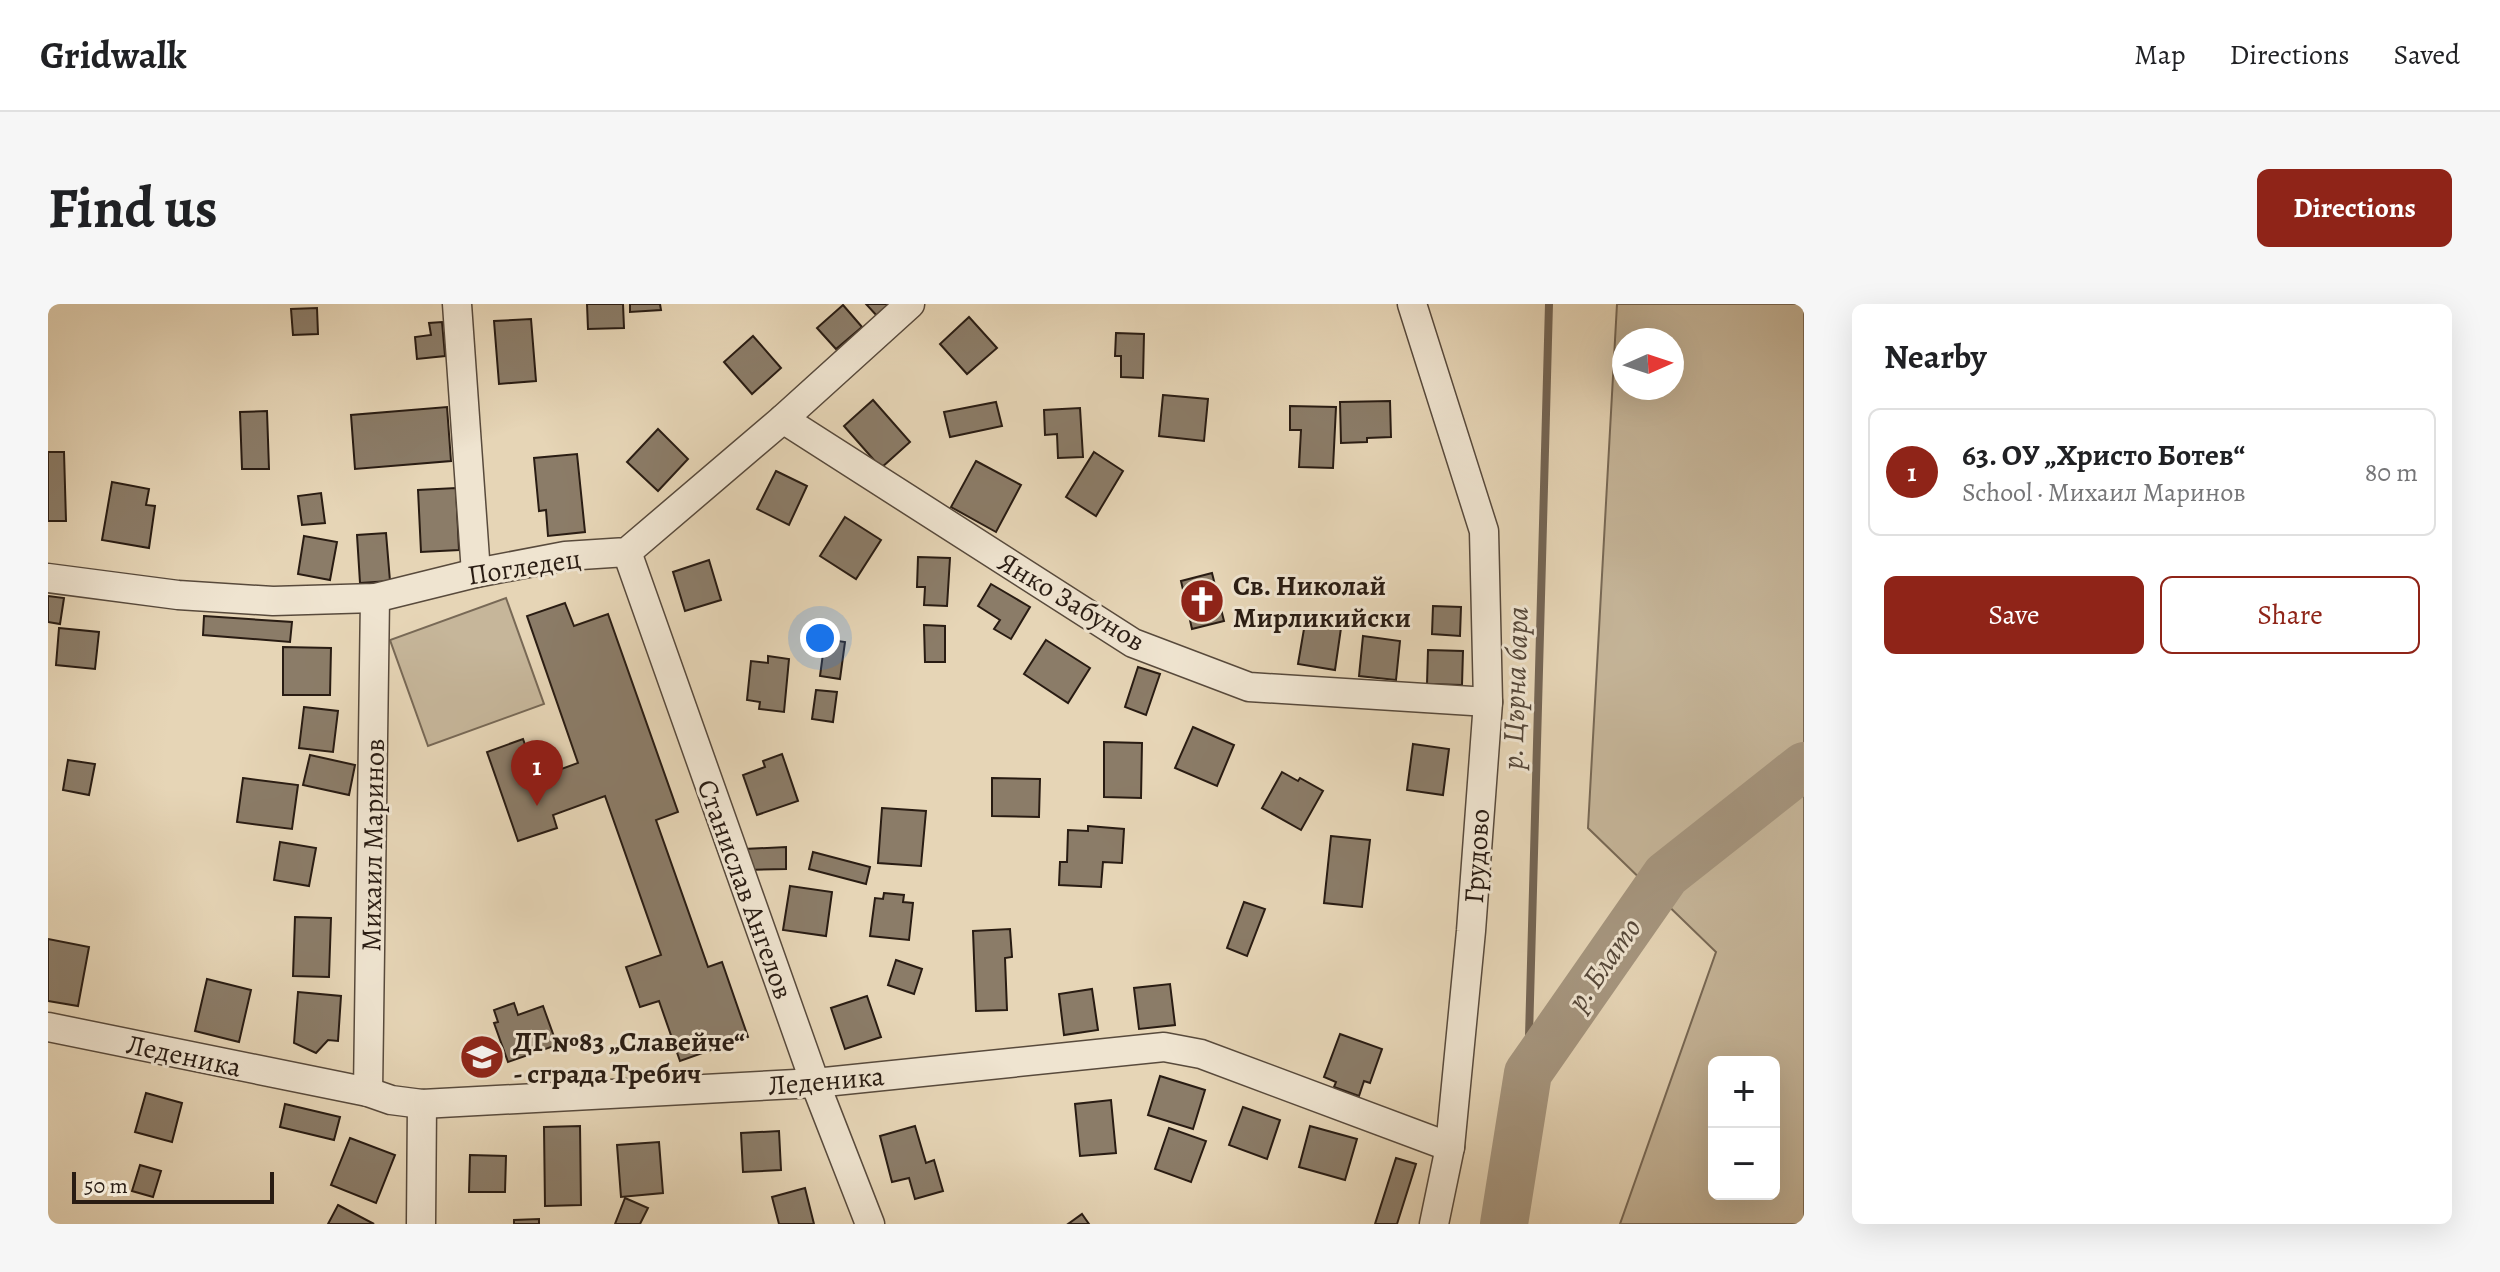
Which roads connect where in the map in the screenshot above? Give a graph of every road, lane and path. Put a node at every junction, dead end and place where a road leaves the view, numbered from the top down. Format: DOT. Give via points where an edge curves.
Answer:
graph roads {
  1 [pos="457,304"];
  2 [pos="910,304"];
  3 [pos="1412,304"];
  4 [pos="783,419"];
  5 [pos="627,552"];
  6 [pos="476,573"];
  7 [pos="48,578"];
  8 [pos="375,598"];
  9 [pos="1488,702"];
  10 [pos="48,1027"];
  11 [pos="815,1083"];
  12 [pos="368,1092"];
  13 [pos="422,1104"];
  14 [pos="1450,1147"];
  15 [pos="421,1224"];
  16 [pos="870,1224"];
  17 [pos="1434,1224"];
  1 -- 6 [label="street"];
  2 -- 4 [label="street"];
  3 -- 9 [label="street, Грудово" via="1484,531"];
  4 -- 5 [label="street"];
  4 -- 9 [label="street, Янко Забунов" via="1133,643 1249,687"];
  5 -- 6 [label="street, Погледец" via="565,556"];
  5 -- 11 [label="street, Станислав Ангелов"];
  6 -- 8 [label="street, Погледец"];
  7 -- 8 [label="street, Погледец" via="273,601"];
  8 -- 12 [label="street, Михаил Маринов"];
  9 -- 14 [label="street, Грудово"];
  10 -- 12 [label="street, Леденика"];
  11 -- 13 [label="street, Леденика"];
  11 -- 14 [label="street, Леденика" via="1164,1047 1201,1054"];
  11 -- 16 [label="street, Станислав Ангелов"];
  12 -- 13 [label="street, Леденика"];
  13 -- 15 [label="street"];
  14 -- 17 [label="street, Грудово"];
}
